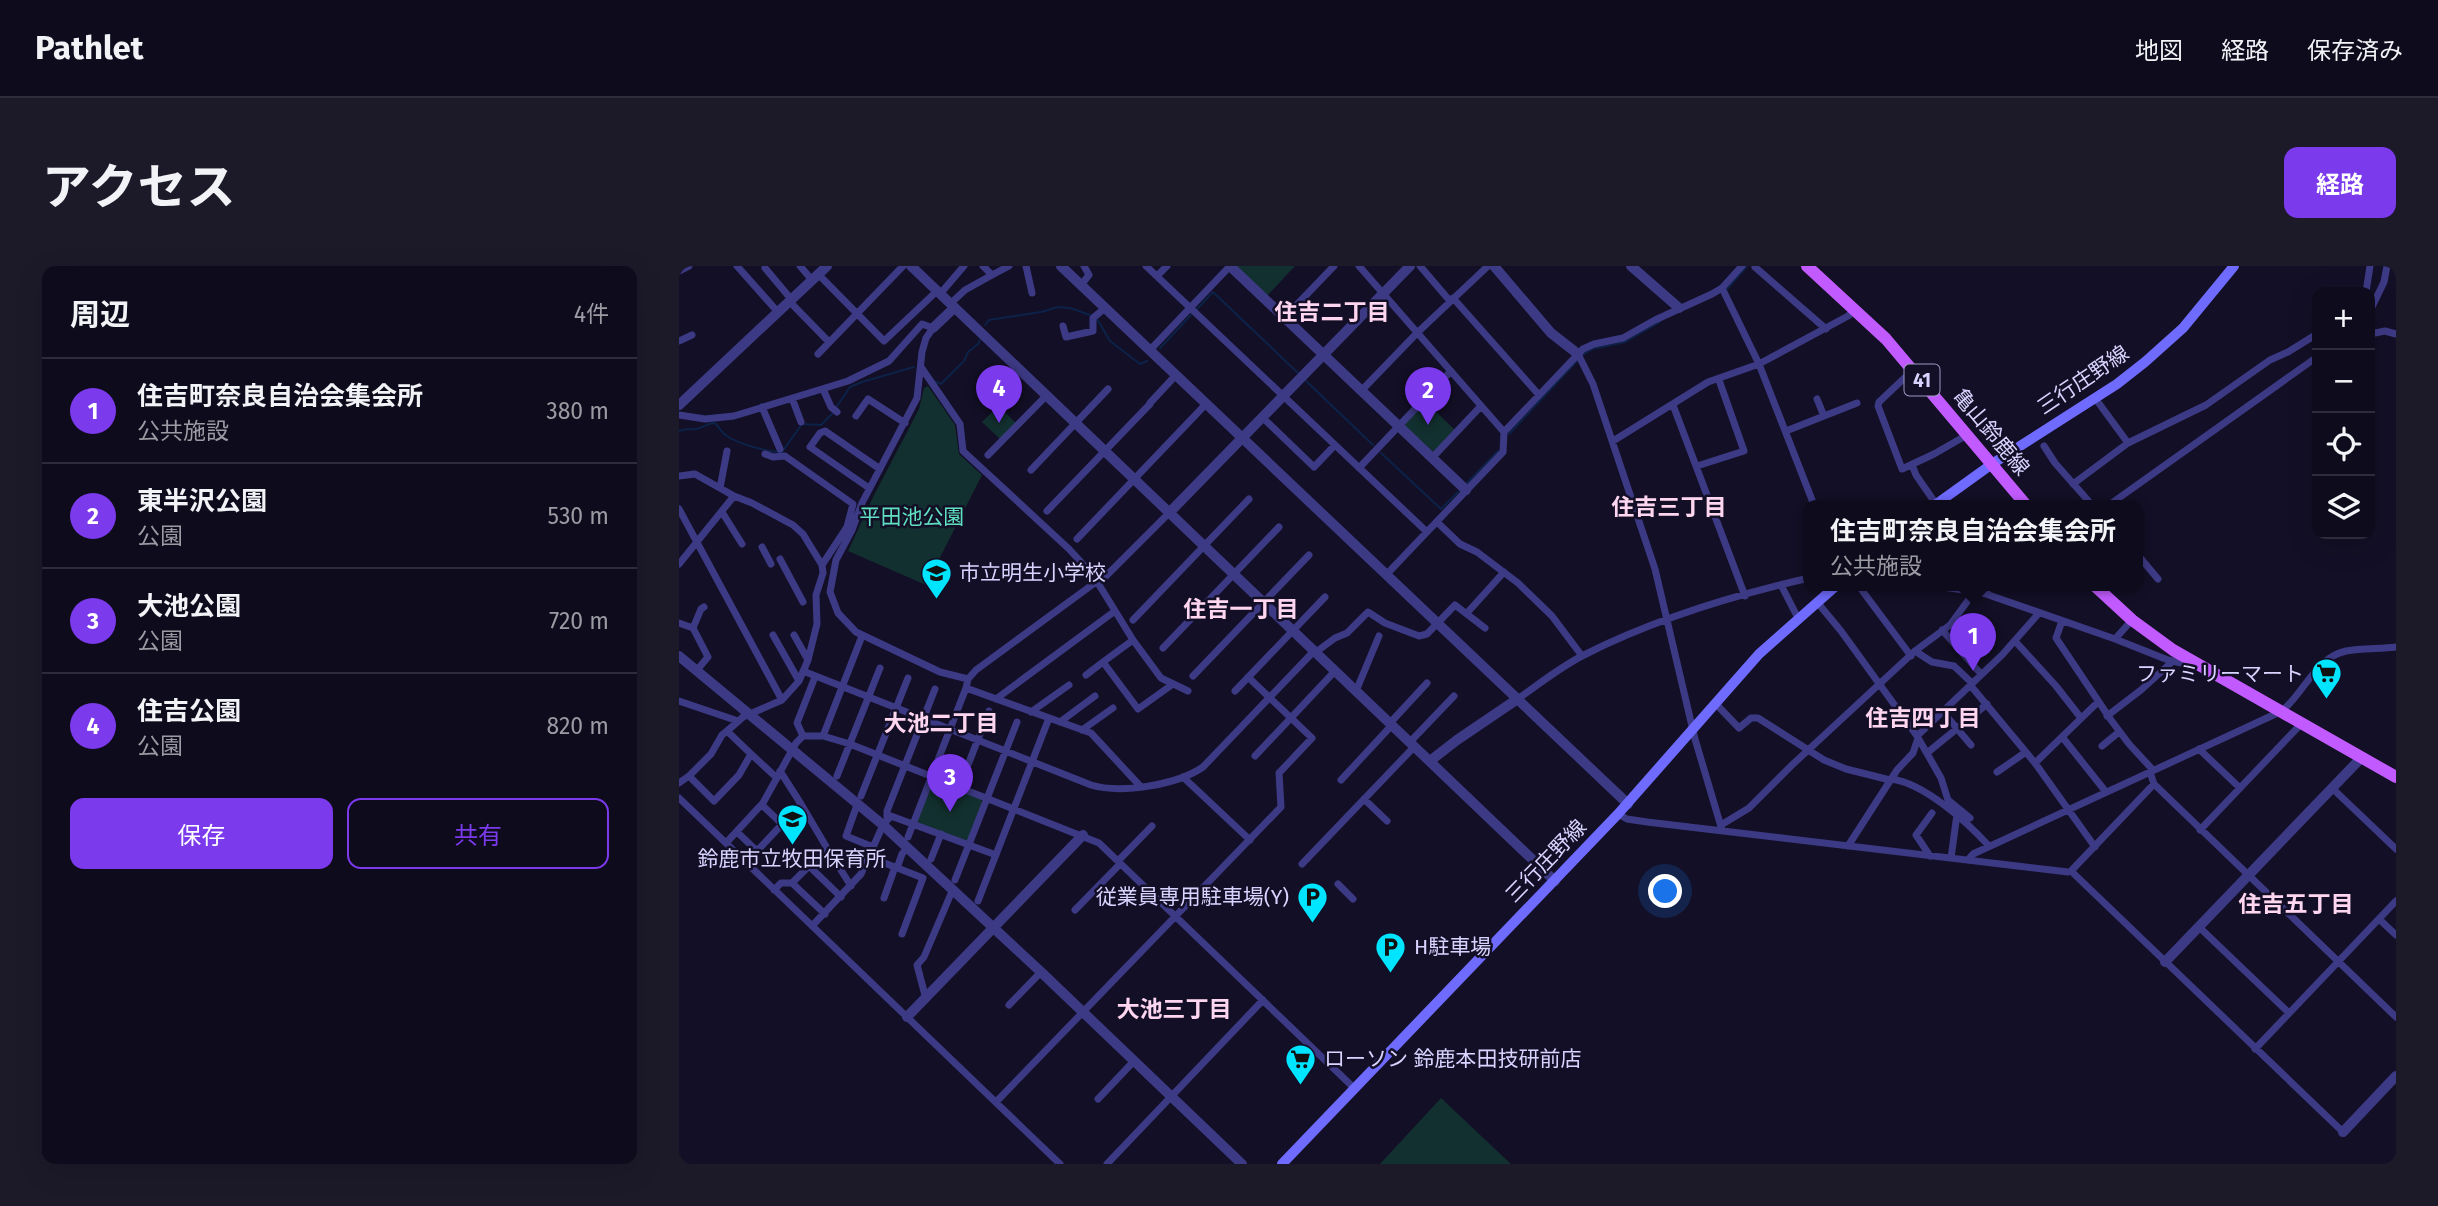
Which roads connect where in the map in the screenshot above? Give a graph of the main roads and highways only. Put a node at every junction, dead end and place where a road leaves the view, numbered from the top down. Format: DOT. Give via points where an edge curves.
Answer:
graph roads {
  1 [pos="1807,266"];
  2 [pos="2234,266"];
  3 [pos="1992,464"];
  4 [pos="1943,500"];
  5 [pos="2022,500"];
  6 [pos="1830,591"];
  7 [pos="2101,591"];
  8 [pos="2396,777"];
  9 [pos="1282,1164"];
  1 -- 3 [label="main road, 亀山鈴鹿線 / 41" via="1914,369"];
  2 -- 3 [label="main road, 三行庄野線" via="2183,328 2145,362"];
  3 -- 4 [label="main road, 三行庄野線"];
  3 -- 5 [label="main road, 亀山鈴鹿線 / 41"];
  6 -- 9 [label="main road, 三行庄野線" via="1759,654 1628,804"];
  7 -- 8 [label="main road" via="2173,650"];
}
